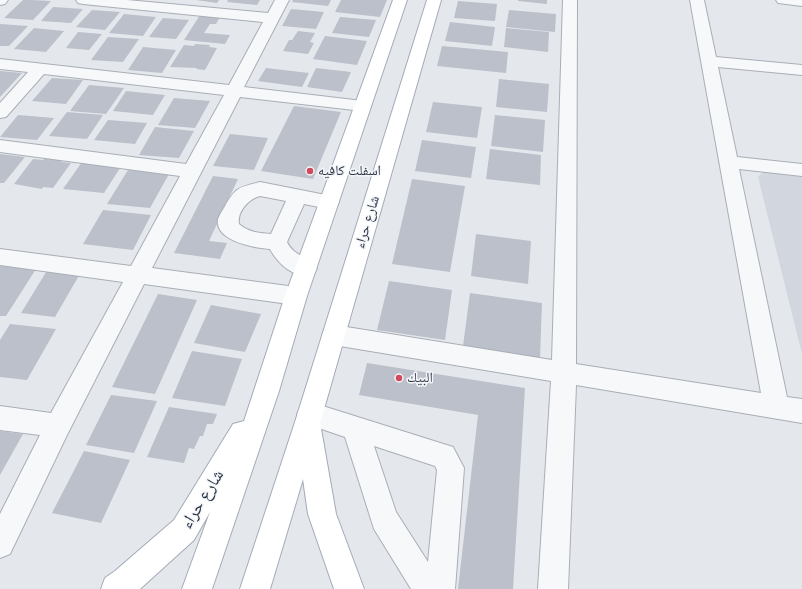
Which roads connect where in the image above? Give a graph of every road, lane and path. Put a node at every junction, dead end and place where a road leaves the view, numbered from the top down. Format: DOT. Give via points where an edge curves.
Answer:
graph roads {
  1 [pos="83,0"];
  2 [pos="400,0"];
  3 [pos="434,0"];
  4 [pos="570,0"];
  5 [pos="697,0"];
  6 [pos="783,0"];
  7 [pos="802,2"];
  8 [pos="277,9"];
  9 [pos="709,61"];
  10 [pos="0,64"];
  11 [pos="40,69"];
  12 [pos="802,70"];
  13 [pos="234,91"];
  14 [pos="363,106"];
  15 [pos="0,113"];
  16 [pos="0,146"];
  17 [pos="728,162"];
  18 [pos="802,170"];
  19 [pos="192,171"];
  20 [pos="298,196"];
  21 [pos="329,202"];
  22 [pos="277,242"];
  23 [pos="0,257"];
  24 [pos="306,268"];
  25 [pos="138,275"];
  26 [pos="296,296"];
  27 [pos="334,335"];
  28 [pos="564,372"];
  29 [pos="267,391"];
  30 [pos="776,405"];
  31 [pos="802,410"];
  32 [pos="0,418"];
  33 [pos="309,418"];
  34 [pos="58,426"];
  35 [pos="355,428"];
  36 [pos="0,544"];
  37 [pos="116,589"];
  38 [pos="197,589"];
  39 [pos="255,589"];
  40 [pos="349,589"];
  41 [pos="428,589"];
  42 [pos="440,589"];
  43 [pos="553,589"];
  1 -- 8 [label="street"];
  2 -- 14 [label="main road, شارع حراء"];
  3 -- 27 [label="main road, شارع حراء"];
  4 -- 28 [label="street"];
  5 -- 9 [label="street"];
  6 -- 7 [label="street"];
  8 -- 13 [label="street"];
  9 -- 12 [label="street"];
  9 -- 17 [label="street"];
  10 -- 11 [label="street"];
  11 -- 13 [label="street"];
  11 -- 15 [label="street"];
  13 -- 14 [label="street"];
  13 -- 19 [label="street"];
  14 -- 21 [label="main road, شارع حراء"];
  16 -- 19 [label="street"];
  17 -- 18 [label="street"];
  17 -- 30 [label="street"];
  19 -- 25 [label="street"];
  20 -- 21 [label="street"];
  20 -- 22 [label="street"];
  20 -- 22 [label="street" via="260,189 249,192 240,197 228,219 230,227 237,234 256,240"];
  21 -- 24 [label="main road, شارع حراء"];
  22 -- 24 [label="street" via="288,260"];
  23 -- 25 [label="street"];
  24 -- 26 [label="main road, شارع حراء"];
  25 -- 26 [label="street"];
  25 -- 34 [label="street"];
  26 -- 29 [label="main road, شارع حراء"];
  27 -- 28 [label="street"];
  27 -- 33 [label="main road, شارع حراء"];
  28 -- 30 [label="street"];
  28 -- 43 [label="street"];
  29 -- 37 [label="main road, شارع حراء" via="184,530"];
  29 -- 38 [label="main road, شارع حراء"];
  30 -- 31 [label="street"];
  32 -- 34 [label="street"];
  33 -- 35 [label="street"];
  33 -- 39 [label="main road, شارع حراء"];
  33 -- 40 [label="main road, شارع حراء" via="322,514"];
  34 -- 36 [label="street"];
  35 -- 41 [label="street" via="384,519"];
  35 -- 42 [label="street" via="444,456 451,468"];
}
